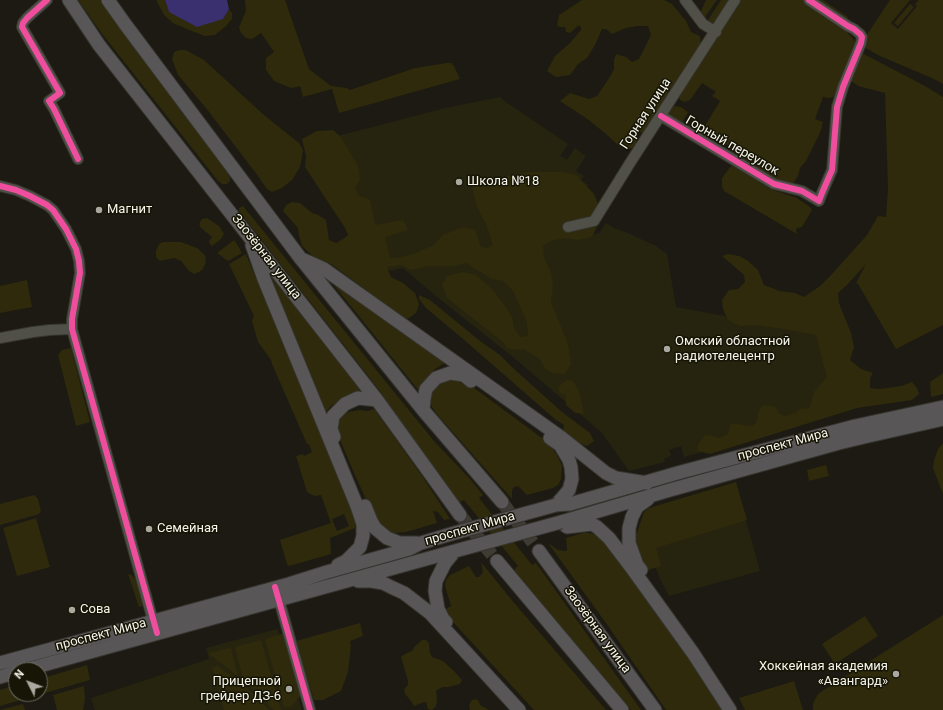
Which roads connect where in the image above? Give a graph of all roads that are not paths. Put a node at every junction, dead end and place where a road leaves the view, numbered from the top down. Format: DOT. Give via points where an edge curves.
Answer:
graph roads {
  1 [pos="47,0"];
  2 [pos="69,0"];
  3 [pos="108,0"];
  4 [pos="685,0"];
  5 [pos="735,0"];
  6 [pos="809,0"];
  7 [pos="716,32"];
  8 [pos="661,116"];
  9 [pos="78,159"];
  10 [pos="0,186"];
  11 [pos="568,227"];
  12 [pos="248,234"];
  13 [pos="301,259"];
  14 [pos="72,329"];
  15 [pos="0,338"];
  16 [pos="377,400"];
  17 [pos="943,407"];
  18 [pos="423,410"];
  19 [pos="943,419"];
  20 [pos="647,483"];
  21 [pos="652,496"];
  22 [pos="502,502"];
  23 [pos="556,505"];
  24 [pos="460,515"];
  25 [pos="561,522"];
  26 [pos="421,543"];
  27 [pos="455,551"];
  28 [pos="539,551"];
  29 [pos="496,561"];
  30 [pos="327,572"];
  31 [pos="333,585"];
  32 [pos="277,594"];
  33 [pos="155,627"];
  34 [pos="48,662"];
  35 [pos="0,663"];
  36 [pos="310,710"];
  37 [pos="519,710"];
  38 [pos="528,710"];
  39 [pos="622,710"];
  40 [pos="655,710"];
  41 [pos="730,710"];
  42 [pos="736,710"];
  1 -- 9 [label="street" via="26,18 22,27 60,93 49,101"];
  2 -- 12 [label="main road, Заозёрная улица" via="100,45"];
  3 -- 13 [label="main road, Заозёрная улица"];
  4 -- 7 [label="street" via="703,24"];
  5 -- 7 [label="street, Горная улица"];
  6 -- 8 [label="street, Горный переулок" via="862,37 837,107 832,170 819,201 802,191 774,184"];
  7 -- 8 [label="street, Горная улица"];
  8 -- 11 [label="street, Горная улица" via="594,221"];
  10 -- 14 [label="street" via="16,190 47,205 59,217 73,241 80,273"];
  12 -- 16 [label="main road, Заозёрная улица"];
  12 -- 30 [label="main road" via="363,524 360,548 346,561"];
  13 -- 18 [label="main road, Заозёрная улица"];
  13 -- 20 [label="main road" via="324,269 606,473 616,478"];
  14 -- 15 [label="street"];
  14 -- 33 [label="street"];
  16 -- 24 [label="main road, Заозёрная улица"];
  16 -- 26 [label="main road" via="358,398 345,404 333,416 331,429 375,528 392,541"];
  17 -- 20 [label="main road, проспект Мира" via="855,426"];
  18 -- 22 [label="main road, Заозёрная улица"];
  18 -- 23 [label="main road" via="426,389 436,378 450,373 464,375 560,445 569,460 572,479 569,490"];
  19 -- 21 [label="main road, проспект Мира" via="858,438"];
  20 -- 23 [label="main road, проспект Мира" via="570,504"];
  21 -- 25 [label="main road, проспект Мира"];
  21 -- 42 [label="main road" via="637,507 629,528 629,543 637,565"];
  23 -- 26 [label="main road, проспект Мира, bridge"];
  25 -- 27 [label="main road, проспект Мира, bridge"];
  25 -- 41 [label="main road" via="567,527 592,524 609,538 693,653"];
  26 -- 30 [label="main road, проспект Мира" via="409,549"];
  27 -- 31 [label="main road, проспект Мира"];
  27 -- 38 [label="main road" via="445,563 436,581 438,609 443,618"];
  28 -- 40 [label="main road, Заозёрная улица"];
  29 -- 39 [label="main road"];
  30 -- 32 [label="main road, проспект Мира"];
  31 -- 32 [label="main road, проспект Мира"];
  31 -- 37 [label="main road" via="371,581 404,593 430,613"];
  32 -- 33 [label="main road, проспект Мира"];
  32 -- 36 [label="street"];
  33 -- 34 [label="main road, проспект Мира"];
  33 -- 35 [label="main road, проспект Мира"];
}
